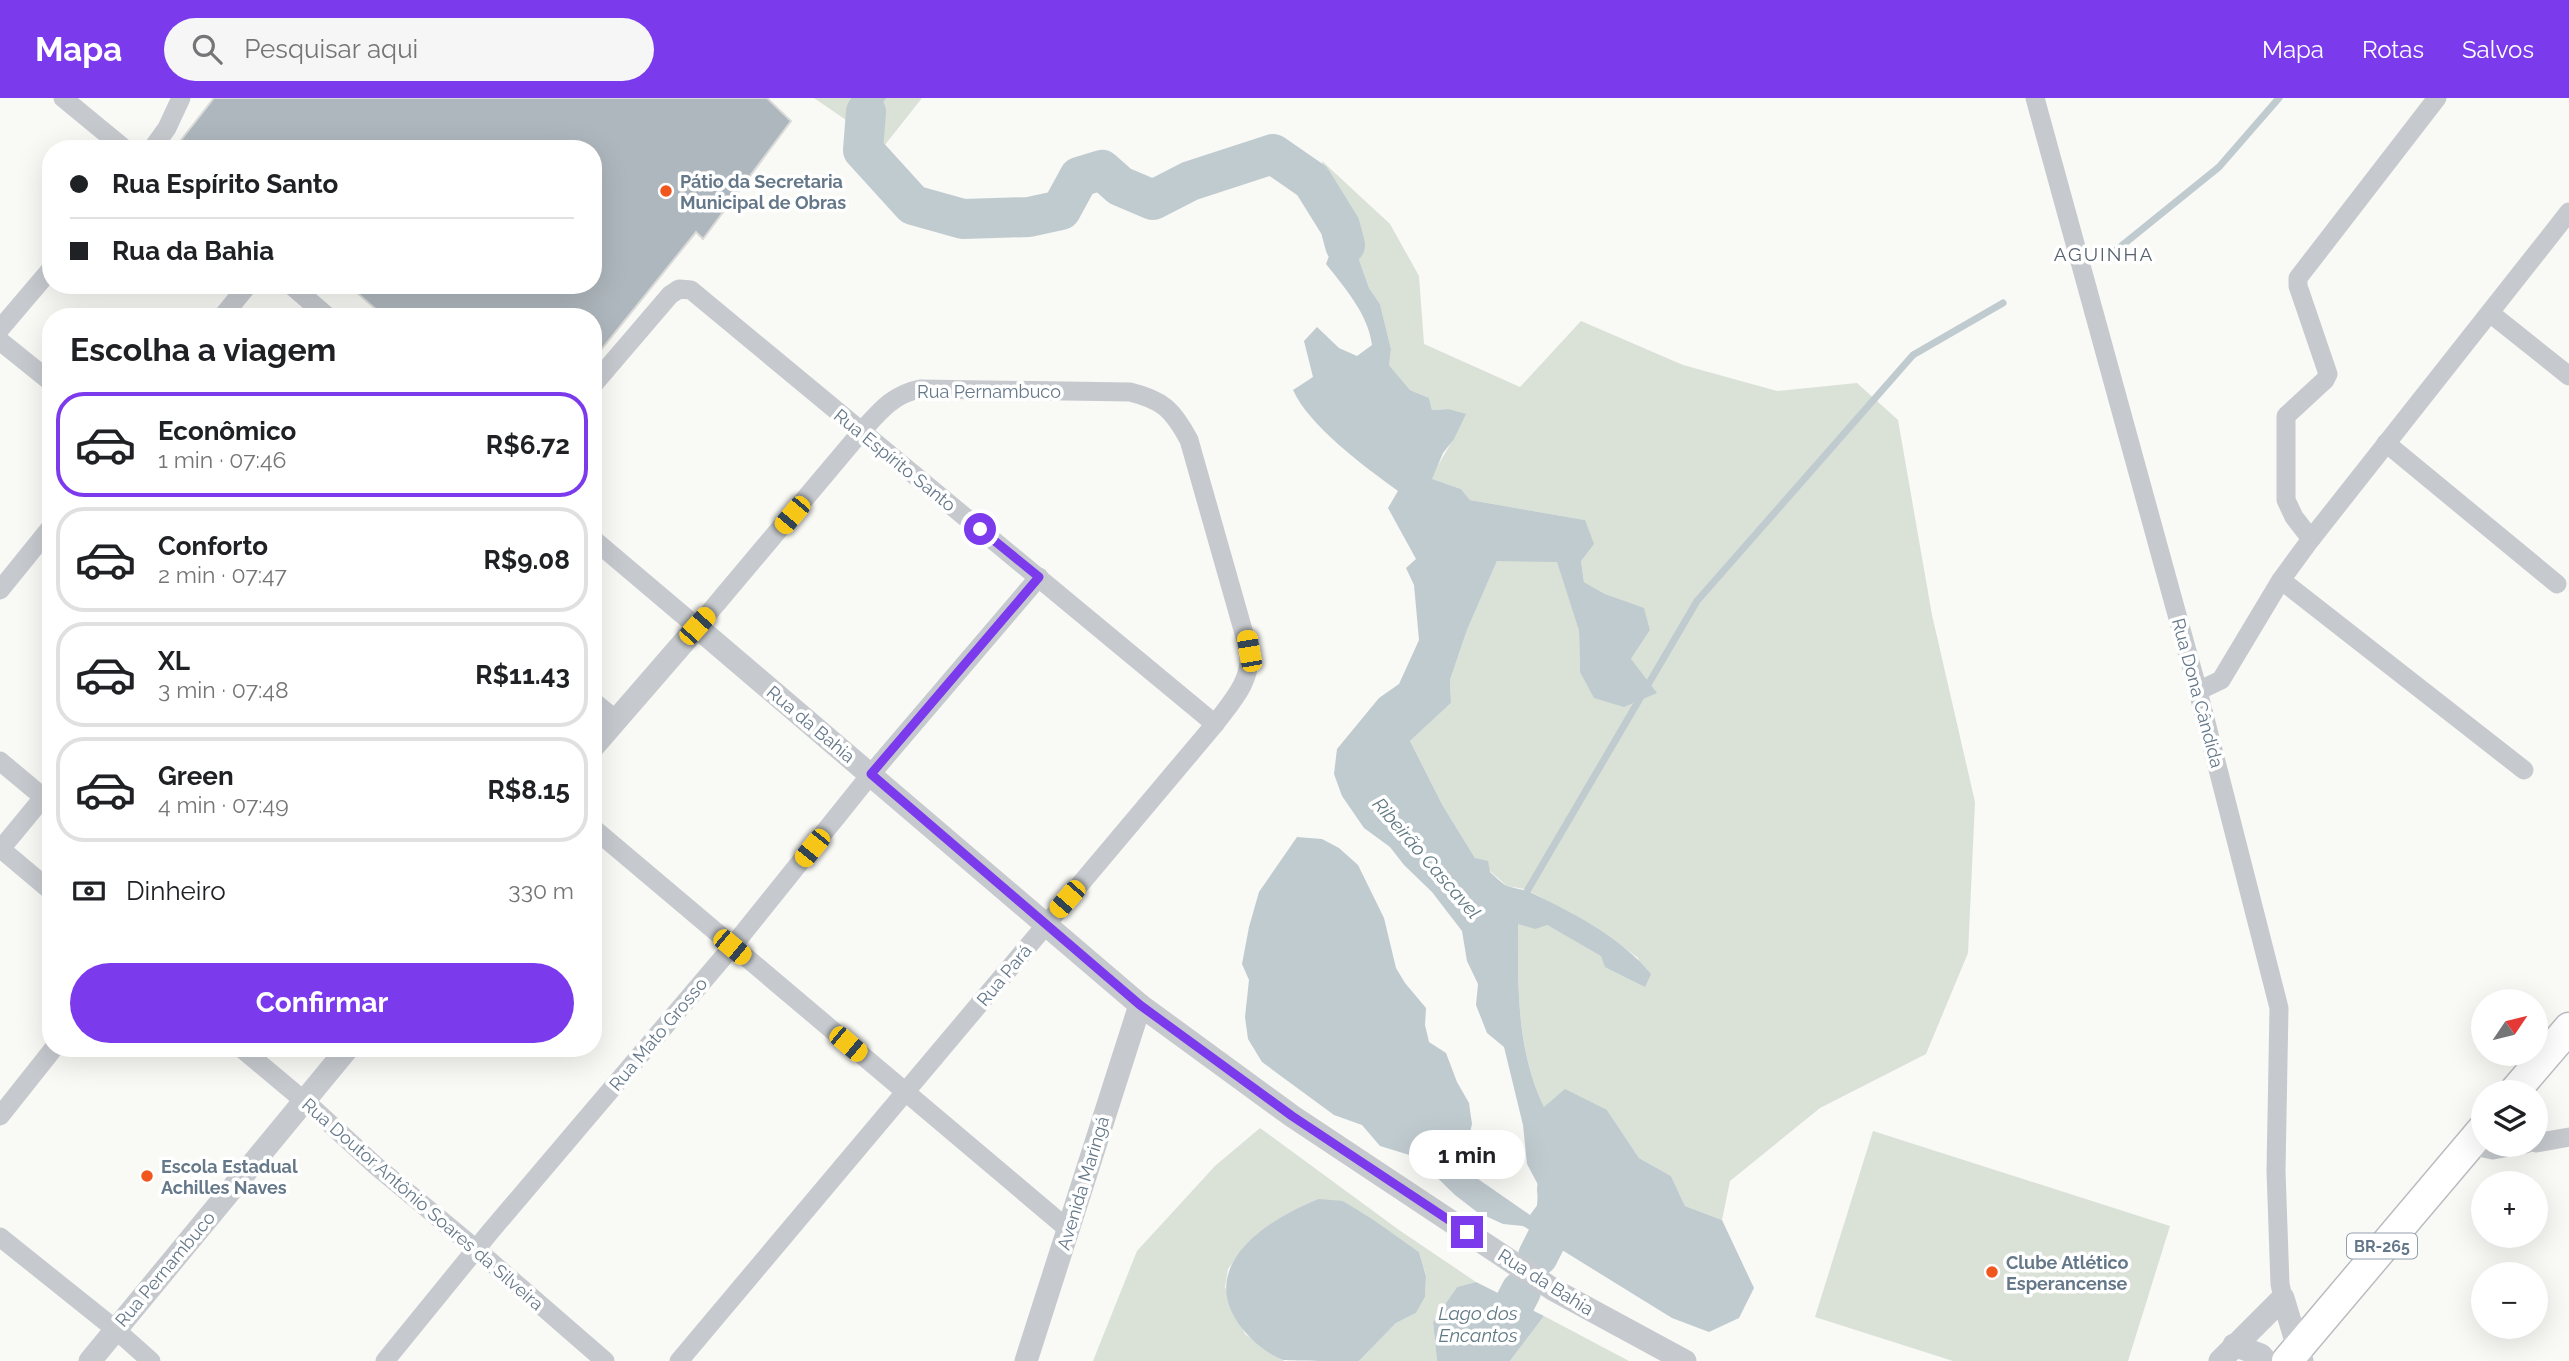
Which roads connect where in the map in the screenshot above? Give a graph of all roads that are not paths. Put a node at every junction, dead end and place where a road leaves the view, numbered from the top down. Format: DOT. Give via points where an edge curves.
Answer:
graph roads {
  1 [pos="63,98"];
  2 [pos="181,98"];
  3 [pos="2035,98"];
  4 [pos="2437,98"];
  5 [pos="114,140"];
  6 [pos="158,140"];
  7 [pos="2569,212"];
  8 [pos="42,280"];
  9 [pos="241,294"];
  10 [pos="301,294"];
  11 [pos="229,308"];
  12 [pos="318,308"];
  13 [pos="2490,313"];
  14 [pos="0,329"];
  15 [pos="0,341"];
  16 [pos="602,374"];
  17 [pos="42,375"];
  18 [pos="2569,376"];
  19 [pos="861,432"];
  20 [pos="1189,440"];
  21 [pos="2386,443"];
  22 [pos="42,538"];
  23 [pos="2311,539"];
  24 [pos="602,547"];
  25 [pos="1039,577"];
  26 [pos="2281,580"];
  27 [pos="2557,584"];
  28 [pos="0,590"];
  29 [pos="697,626"];
  30 [pos="2198,691"];
  31 [pos="602,708"];
  32 [pos="616,720"];
  33 [pos="1215,724"];
  34 [pos="602,736"];
  35 [pos="0,761"];
  36 [pos="2524,769"];
  37 [pos="871,774"];
  38 [pos="42,790"];
  39 [pos="42,799"];
  40 [pos="602,836"];
  41 [pos="1,850"];
  42 [pos="42,884"];
  43 [pos="1045,924"];
  44 [pos="732,947"];
  45 [pos="1140,1005"];
  46 [pos="2569,1028"];
  47 [pos="47,1057"];
  48 [pos="252,1057"];
  49 [pos="341,1057"];
  50 [pos="2525,1080"];
  51 [pos="906,1093"];
  52 [pos="305,1101"];
  53 [pos="0,1116"];
  54 [pos="2569,1137"];
  55 [pos="2548,1141"];
  56 [pos="2471,1143"];
  57 [pos="1069,1230"];
  58 [pos="0,1237"];
  59 [pos="476,1249"];
  60 [pos="2283,1298"];
  61 [pos="115,1329"];
  62 [pos="2227,1353"];
  63 [pos="2295,1357"];
  64 [pos="90,1361"];
  65 [pos="151,1361"];
  66 [pos="385,1361"];
  67 [pos="605,1361"];
  68 [pos="679,1361"];
  69 [pos="1026,1361"];
  70 [pos="1685,1361"];
  71 [pos="2266,1361"];
  1 -- 5 [label="street"];
  2 -- 6 [label="street"];
  3 -- 30 [label="street, Rua Dona Cândida"];
  4 -- 23 [label="street" via="2298,278 2328,374 2286,416 2286,500"];
  7 -- 13 [label="street"];
  8 -- 14 [label="street"];
  9 -- 11 [label="street"];
  10 -- 12 [label="street"];
  13 -- 18 [label="street"];
  13 -- 21 [label="street"];
  15 -- 17 [label="street"];
  16 -- 19 [label="street, Rua Espírito Santo" via="670,295 685,288 698,293"];
  19 -- 20 [label="street, Rua Pernambuco" via="888,402 920,389 1130,392 1165,405"];
  19 -- 25 [label="street, Rua Espírito Santo"];
  19 -- 29 [label="street, Rua Pernambuco"];
  20 -- 33 [label="street, Rua Pará" via="1249,651 1242,688"];
  21 -- 23 [label="street"];
  21 -- 27 [label="street"];
  22 -- 28 [label="street"];
  23 -- 26 [label="street"];
  24 -- 29 [label="street, Rua da Bahia"];
  25 -- 33 [label="street, Rua Espírito Santo"];
  25 -- 37 [label="street, Rua Mato Grosso"];
  26 -- 30 [label="street" via="2221,680"];
  26 -- 36 [label="street"];
  29 -- 32 [label="street, Rua Pernambuco"];
  29 -- 37 [label="street, Rua da Bahia"];
  30 -- 60 [label="street, Rua Dona Cândida" via="2279,1008 2276,1171"];
  31 -- 32 [label="street"];
  32 -- 34 [label="street, Rua Pernambuco"];
  33 -- 43 [label="street, Rua Pará"];
  35 -- 38 [label="street"];
  37 -- 43 [label="street, Rua da Bahia"];
  37 -- 44 [label="street, Rua Mato Grosso"];
  39 -- 41 [label="street"];
  40 -- 44 [label="street"];
  41 -- 42 [label="street"];
  43 -- 45 [label="street, Rua da Bahia"];
  43 -- 51 [label="street, Rua Pará"];
  44 -- 51 [label="street"];
  44 -- 59 [label="street, Rua Mato Grosso"];
  45 -- 57 [label="street, Avenida Maringá"];
  45 -- 70 [label="street, Rua da Bahia" via="1292,1116 1554,1290"];
  46 -- 50 [label="main road"];
  47 -- 53 [label="street"];
  48 -- 52 [label="street, Rua Doutor Antônio Soares da Silveira"];
  49 -- 52 [label="street, Rua Pernambuco"];
  51 -- 57 [label="street"];
  51 -- 68 [label="street, Rua Pará"];
  52 -- 59 [label="street, Rua Doutor Antônio Soares da Silveira"];
  52 -- 61 [label="street, Rua Pernambuco"];
  54 -- 55 [label="street"];
  56 -- 63 [label="main road, BR-265"];
  57 -- 69 [label="street, Avenida Maringá"];
  58 -- 61 [label="street"];
  59 -- 66 [label="street, Rua Mato Grosso"];
  59 -- 67 [label="street, Rua Doutor Antônio Soares da Silveira"];
  60 -- 62 [label="street"];
  60 -- 63 [label="street"];
  61 -- 64 [label="street, Rua Pernambuco"];
  61 -- 65 [label="street"];
  62 -- 71 [label="street" via="2261,1355"];
}
